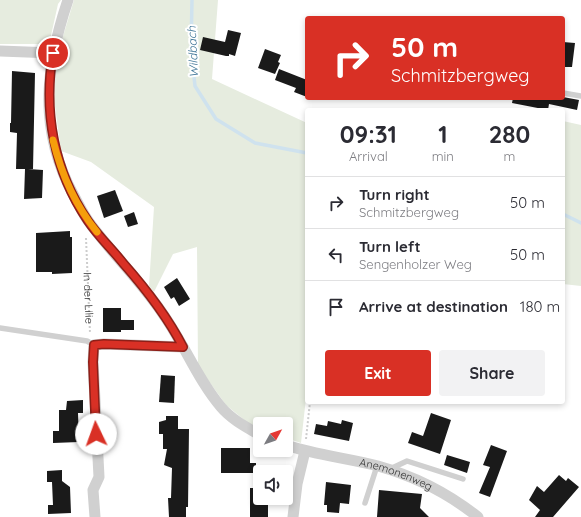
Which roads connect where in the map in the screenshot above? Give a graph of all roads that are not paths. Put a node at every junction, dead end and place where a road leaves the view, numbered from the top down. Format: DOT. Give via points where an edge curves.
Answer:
graph roads {
  1 [pos="68,0"];
  2 [pos="0,50"];
  3 [pos="53,53"];
  4 [pos="565,93"];
  5 [pos="581,96"];
  6 [pos="0,328"];
  7 [pos="94,345"];
  8 [pos="183,347"];
  9 [pos="253,431"];
  10 [pos="293,447"];
  11 [pos="305,451"];
  12 [pos="377,466"];
  13 [pos="389,469"];
  14 [pos="463,479"];
  15 [pos="365,503"];
  16 [pos="95,517"];
  17 [pos="293,517"];
  18 [pos="477,517"];
  1 -- 3 [label="street"];
  2 -- 3 [label="street"];
  3 -- 8 [label="street" via="49,106 53,141 62,172 88,221 149,293"];
  4 -- 5 [label="lane"];
  6 -- 7 [label="lane" via="82,340"];
  7 -- 8 [label="street"];
  7 -- 16 [label="street" via="99,477 94,490"];
  8 -- 9 [label="street" via="221,407"];
  10 -- 11 [label="street, Anemonenweg"];
  11 -- 12 [label="street, Anemonenweg"];
  11 -- 17 [label="street"];
  12 -- 13 [label="street, Anemonenweg"];
  12 -- 15 [label="lane"];
  13 -- 14 [label="lane" via="407,461"];
  13 -- 18 [label="street, Anemonenweg" via="422,482 464,505"];
}
